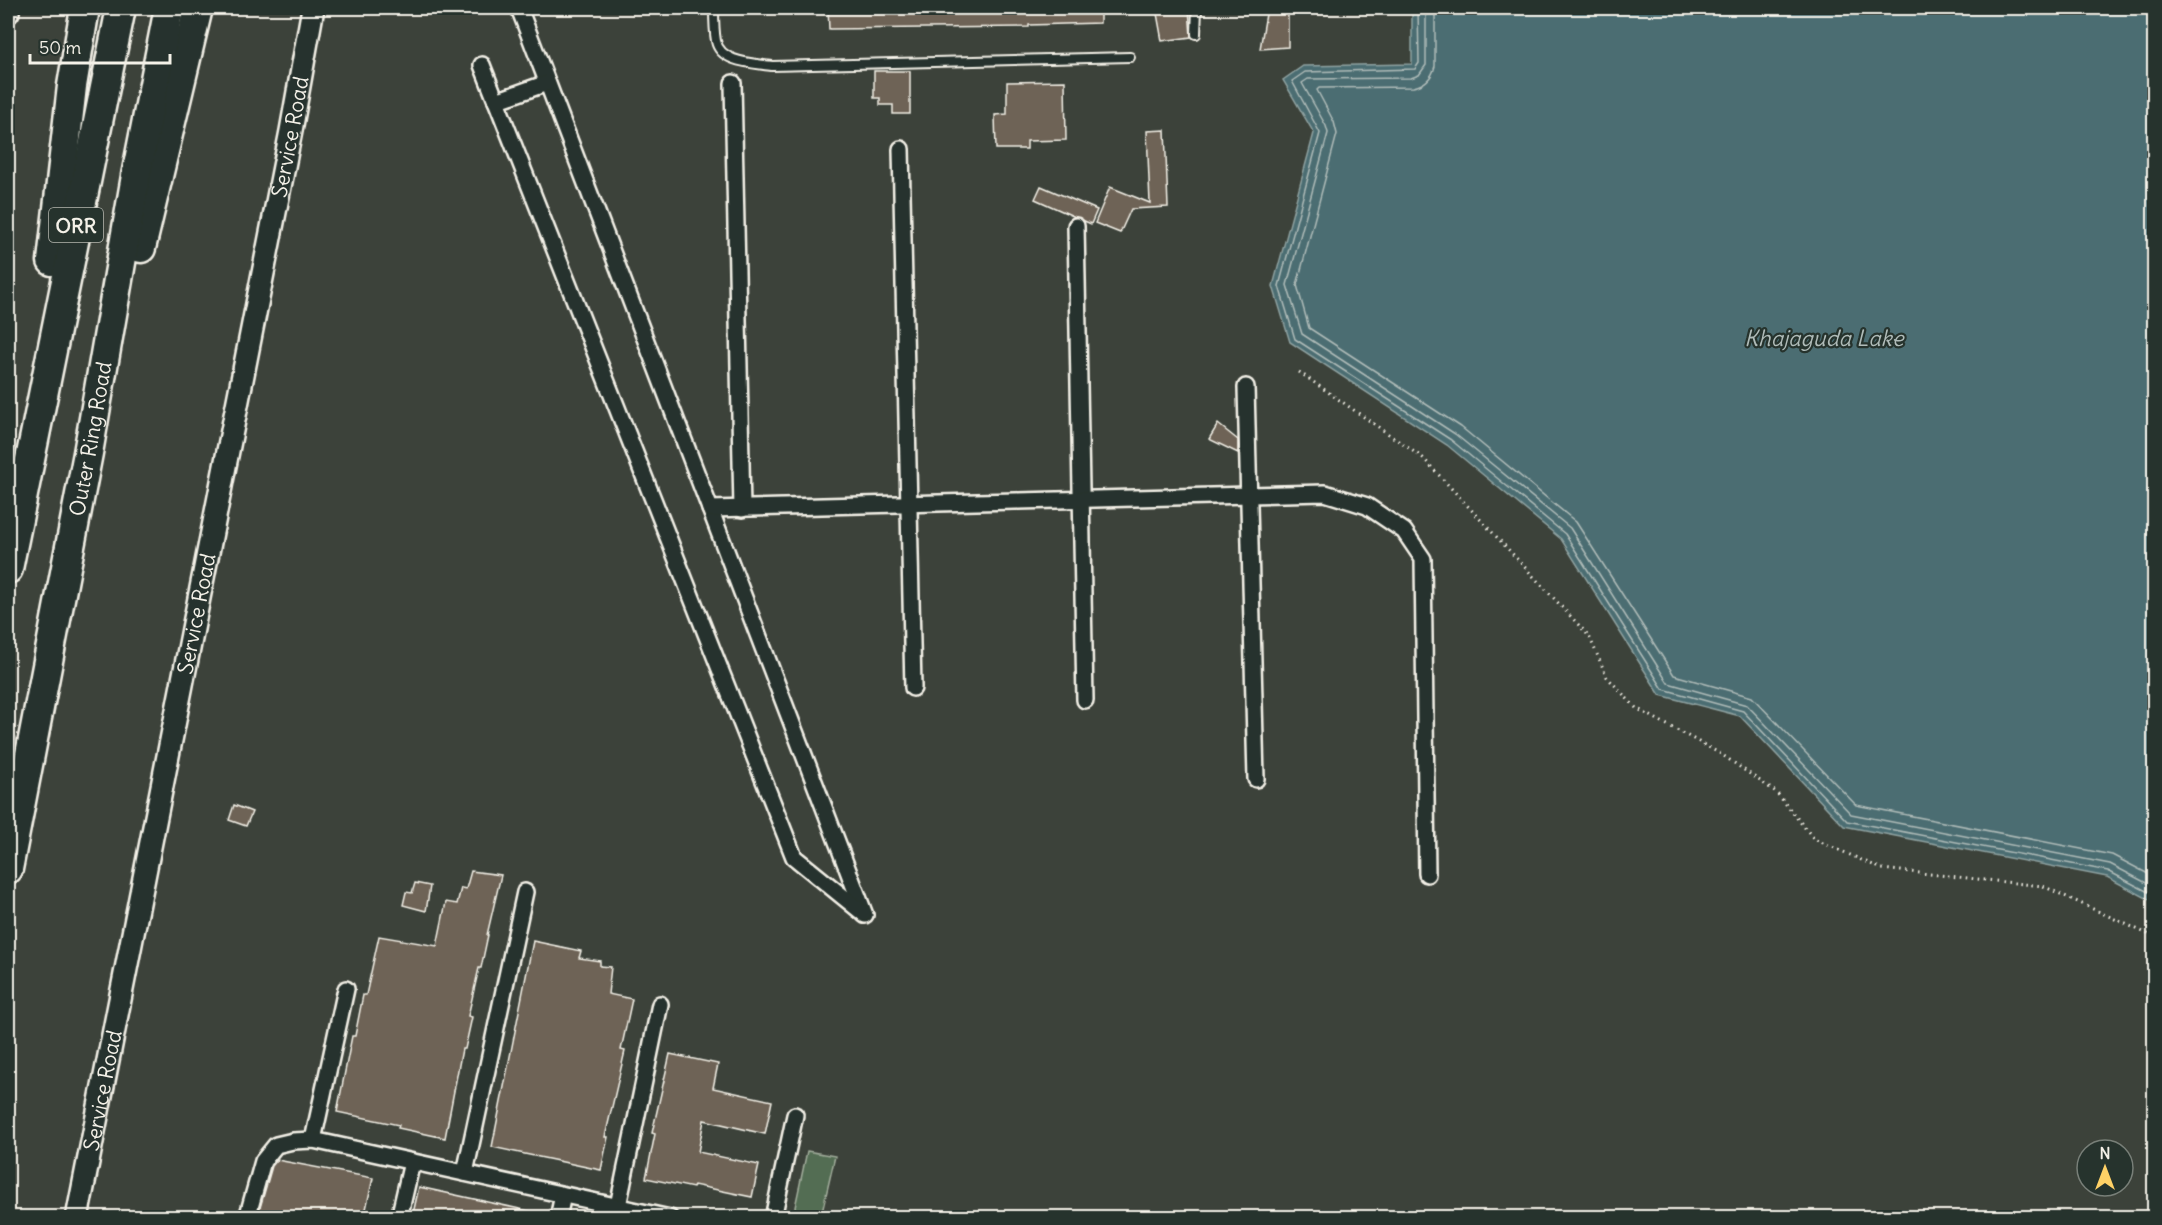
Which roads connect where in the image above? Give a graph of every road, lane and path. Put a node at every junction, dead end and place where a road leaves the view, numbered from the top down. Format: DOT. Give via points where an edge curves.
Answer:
graph roads {
  1 [pos="9,8"];
  2 [pos="85,8"];
  3 [pos="121,8"];
  4 [pos="169,8"];
  5 [pos="198,8"];
  6 [pos="313,8"];
  7 [pos="519,8"];
  8 [pos="714,8"];
  9 [pos="1197,8"];
  10 [pos="8,12"];
  11 [pos="1196,34"];
  12 [pos="1130,57"];
  13 [pos="482,65"];
  14 [pos="548,83"];
  15 [pos="733,83"];
  16 [pos="496,101"];
  17 [pos="902,149"];
  18 [pos="1076,226"];
  19 [pos="1299,372"];
  20 [pos="1246,387"];
  21 [pos="32,443"];
  22 [pos="88,453"];
  23 [pos="1249,495"];
  24 [pos="1081,500"];
  25 [pos="909,504"];
  26 [pos="710,509"];
  27 [pos="742,509"];
  28 [pos="8,569"];
  29 [pos="913,688"];
  30 [pos="1085,700"];
  31 [pos="1256,780"];
  32 [pos="8,869"];
  33 [pos="1427,874"];
  34 [pos="525,892"];
  35 [pos="2154,937"];
  36 [pos="346,989"];
  37 [pos="660,1004"];
  38 [pos="795,1115"];
  39 [pos="313,1140"];
  40 [pos="412,1162"];
  41 [pos="465,1173"];
  42 [pos="563,1195"];
  43 [pos="618,1206"];
  44 [pos="77,1218"];
  45 [pos="248,1218"];
  46 [pos="399,1218"];
  47 [pos="558,1218"];
  48 [pos="670,1218"];
  49 [pos="773,1218"];
  1 -- 10 [label="main road"];
  2 -- 21 [label="highway, ORR" via="72,86"];
  3 -- 21 [label="highway, ORR"];
  4 -- 22 [label="highway, Outer Ring Road / ORR"];
  5 -- 22 [label="highway, ORR"];
  6 -- 44 [label="main road, Service Road"];
  7 -- 14 [label="street"];
  8 -- 12 [label="lane" via="716,43 722,51 732,59 772,66"];
  9 -- 11 [label="lane"];
  13 -- 16 [label="street"];
  14 -- 16 [label="street"];
  14 -- 26 [label="street"];
  15 -- 27 [label="street"];
  16 -- 26 [label="street" via="794,857 865,915"];
  17 -- 25 [label="street"];
  18 -- 24 [label="street"];
  19 -- 35 [label="path" via="1423,458 1589,636 1607,677 1636,708 1721,754 1776,792 1814,839 1882,869 2043,886"];
  20 -- 23 [label="street"];
  21 -- 28 [label="highway, ORR"];
  22 -- 32 [label="highway, Outer Ring Road / ORR"];
  23 -- 24 [label="street"];
  23 -- 31 [label="street"];
  23 -- 33 [label="street" via="1325,493 1367,506 1404,531 1423,559"];
  24 -- 25 [label="street"];
  24 -- 30 [label="street"];
  25 -- 27 [label="street"];
  25 -- 29 [label="street"];
  26 -- 27 [label="street"];
  34 -- 41 [label="street"];
  36 -- 39 [label="street"];
  37 -- 43 [label="street"];
  38 -- 49 [label="street"];
  39 -- 40 [label="street"];
  39 -- 45 [label="street" via="276,1144 263,1161"];
  40 -- 41 [label="street"];
  40 -- 46 [label="street"];
  41 -- 42 [label="street"];
  42 -- 43 [label="street"];
  42 -- 47 [label="street"];
  43 -- 48 [label="street"];
}
